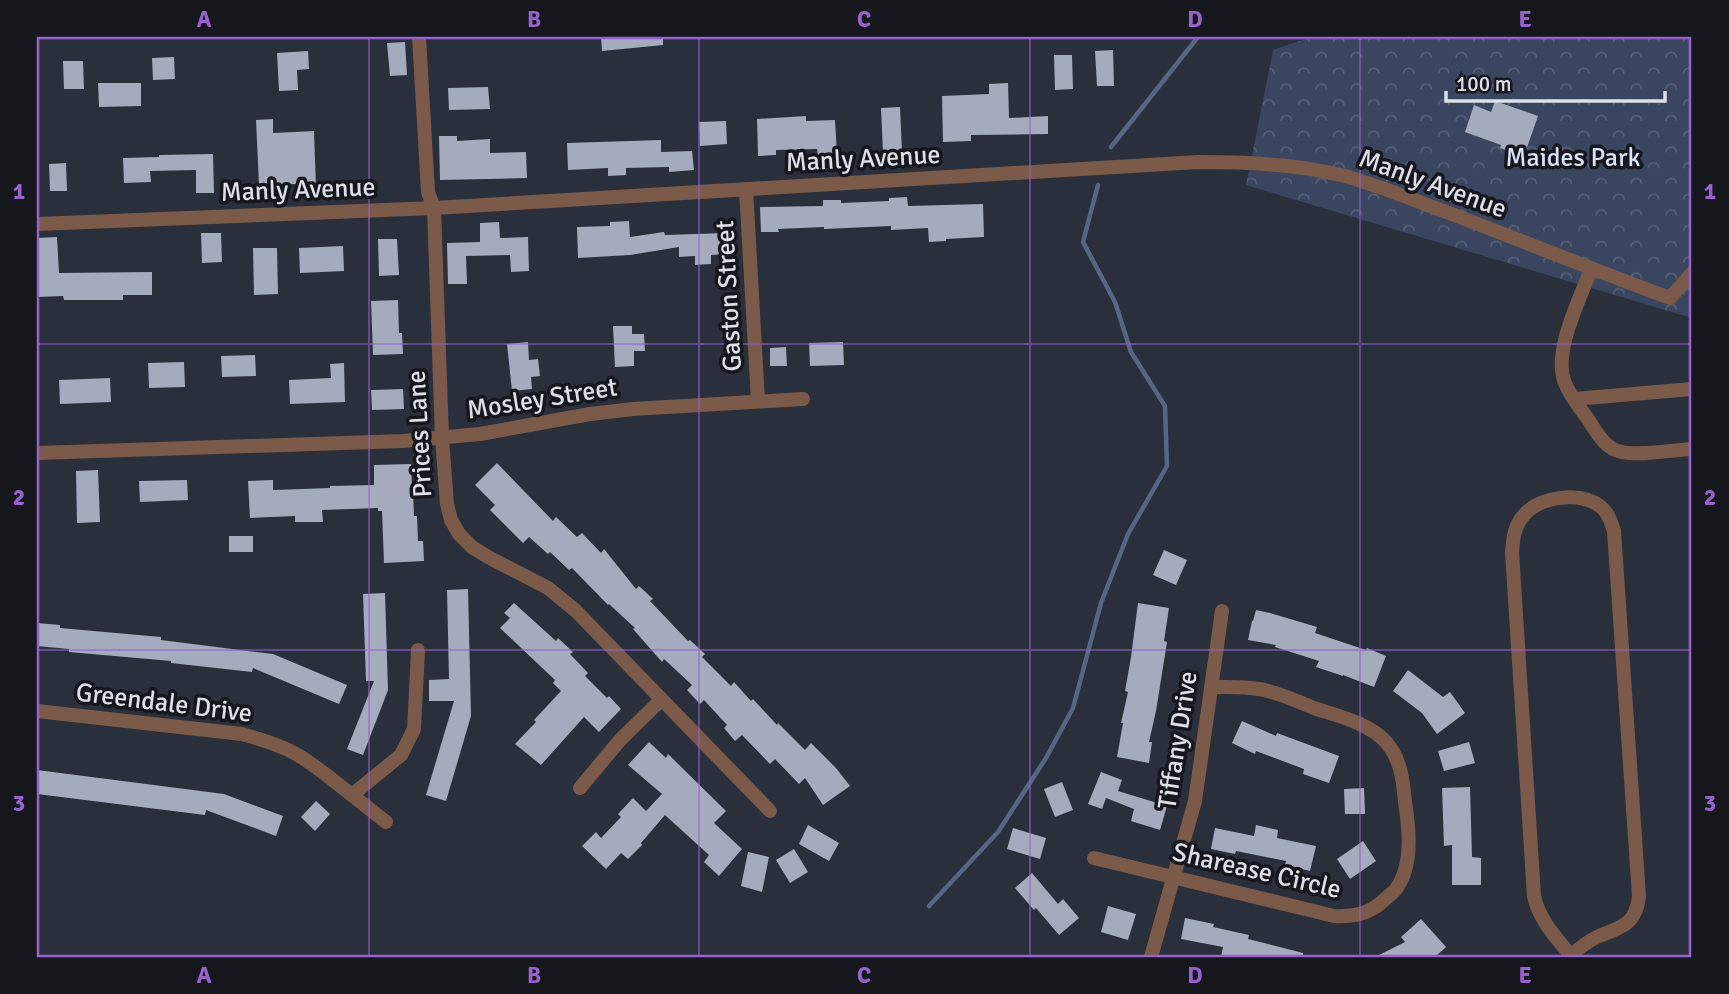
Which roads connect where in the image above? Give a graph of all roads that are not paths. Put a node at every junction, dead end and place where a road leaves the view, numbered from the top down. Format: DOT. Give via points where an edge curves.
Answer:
graph roads {
  1 [pos="419,37"];
  2 [pos="746,189"];
  3 [pos="434,208"];
  4 [pos="37,224"];
  5 [pos="1591,269"];
  6 [pos="1692,273"];
  7 [pos="1692,389"];
  8 [pos="803,399"];
  9 [pos="1574,400"];
  10 [pos="758,401"];
  11 [pos="442,438"];
  12 [pos="1692,449"];
  13 [pos="37,453"];
  14 [pos="1222,611"];
  15 [pos="418,650"];
  16 [pos="1211,687"];
  17 [pos="661,699"];
  18 [pos="37,711"];
  19 [pos="580,788"];
  20 [pos="352,795"];
  21 [pos="770,811"];
  22 [pos="386,822"];
  23 [pos="1094,858"];
  24 [pos="1174,877"];
  25 [pos="1570,956"];
  26 [pos="1151,957"];
  1 -- 3 [label="street, Prices Lane" via="428,192"];
  2 -- 3 [label="street, Manly Avenue"];
  2 -- 5 [label="street, Manly Avenue" via="1198,162 1280,164 1362,181"];
  2 -- 10 [label="street, Gaston Street"];
  3 -- 4 [label="street, Manly Avenue"];
  3 -- 11 [label="street, Prices Lane"];
  5 -- 6 [label="street, Manly Avenue" via="1670,298"];
  5 -- 9 [label="street" via="1562,350 1562,374"];
  7 -- 9 [label="street"];
  8 -- 10 [label="street, Mosley Street"];
  9 -- 12 [label="street" via="1611,448 1634,453"];
  10 -- 11 [label="street, Mosley Street" via="633,408"];
  11 -- 13 [label="street, Mosley Street"];
  11 -- 17 [label="street, Prices Lane" via="447,504 459,534 488,557 561,597"];
  14 -- 16 [label="street, Tiffany Drive"];
  15 -- 20 [label="street" via="414,729 401,755"];
  16 -- 24 [label="street, Tiffany Drive" via="1195,801"];
  16 -- 24 [label="street, Sharease Circle" via="1248,687 1277,694 1381,737 1402,776 1406,864 1399,885 1379,905 1347,916"];
  17 -- 19 [label="street"];
  17 -- 21 [label="street, Prices Lane"];
  18 -- 20 [label="street, Greendale Drive" via="242,734 292,752"];
  20 -- 22 [label="street, Greendale Drive"];
  23 -- 24 [label="street, Sharease Circle"];
  24 -- 26 [label="street, Tiffany Drive"];
  25 -- 25 [label="street" via="1595,938 1624,926 1635,914 1639,897 1614,531 1601,506 1569,498 1543,503 1524,515 1514,534 1512,552 1534,896 1545,923"];
}
